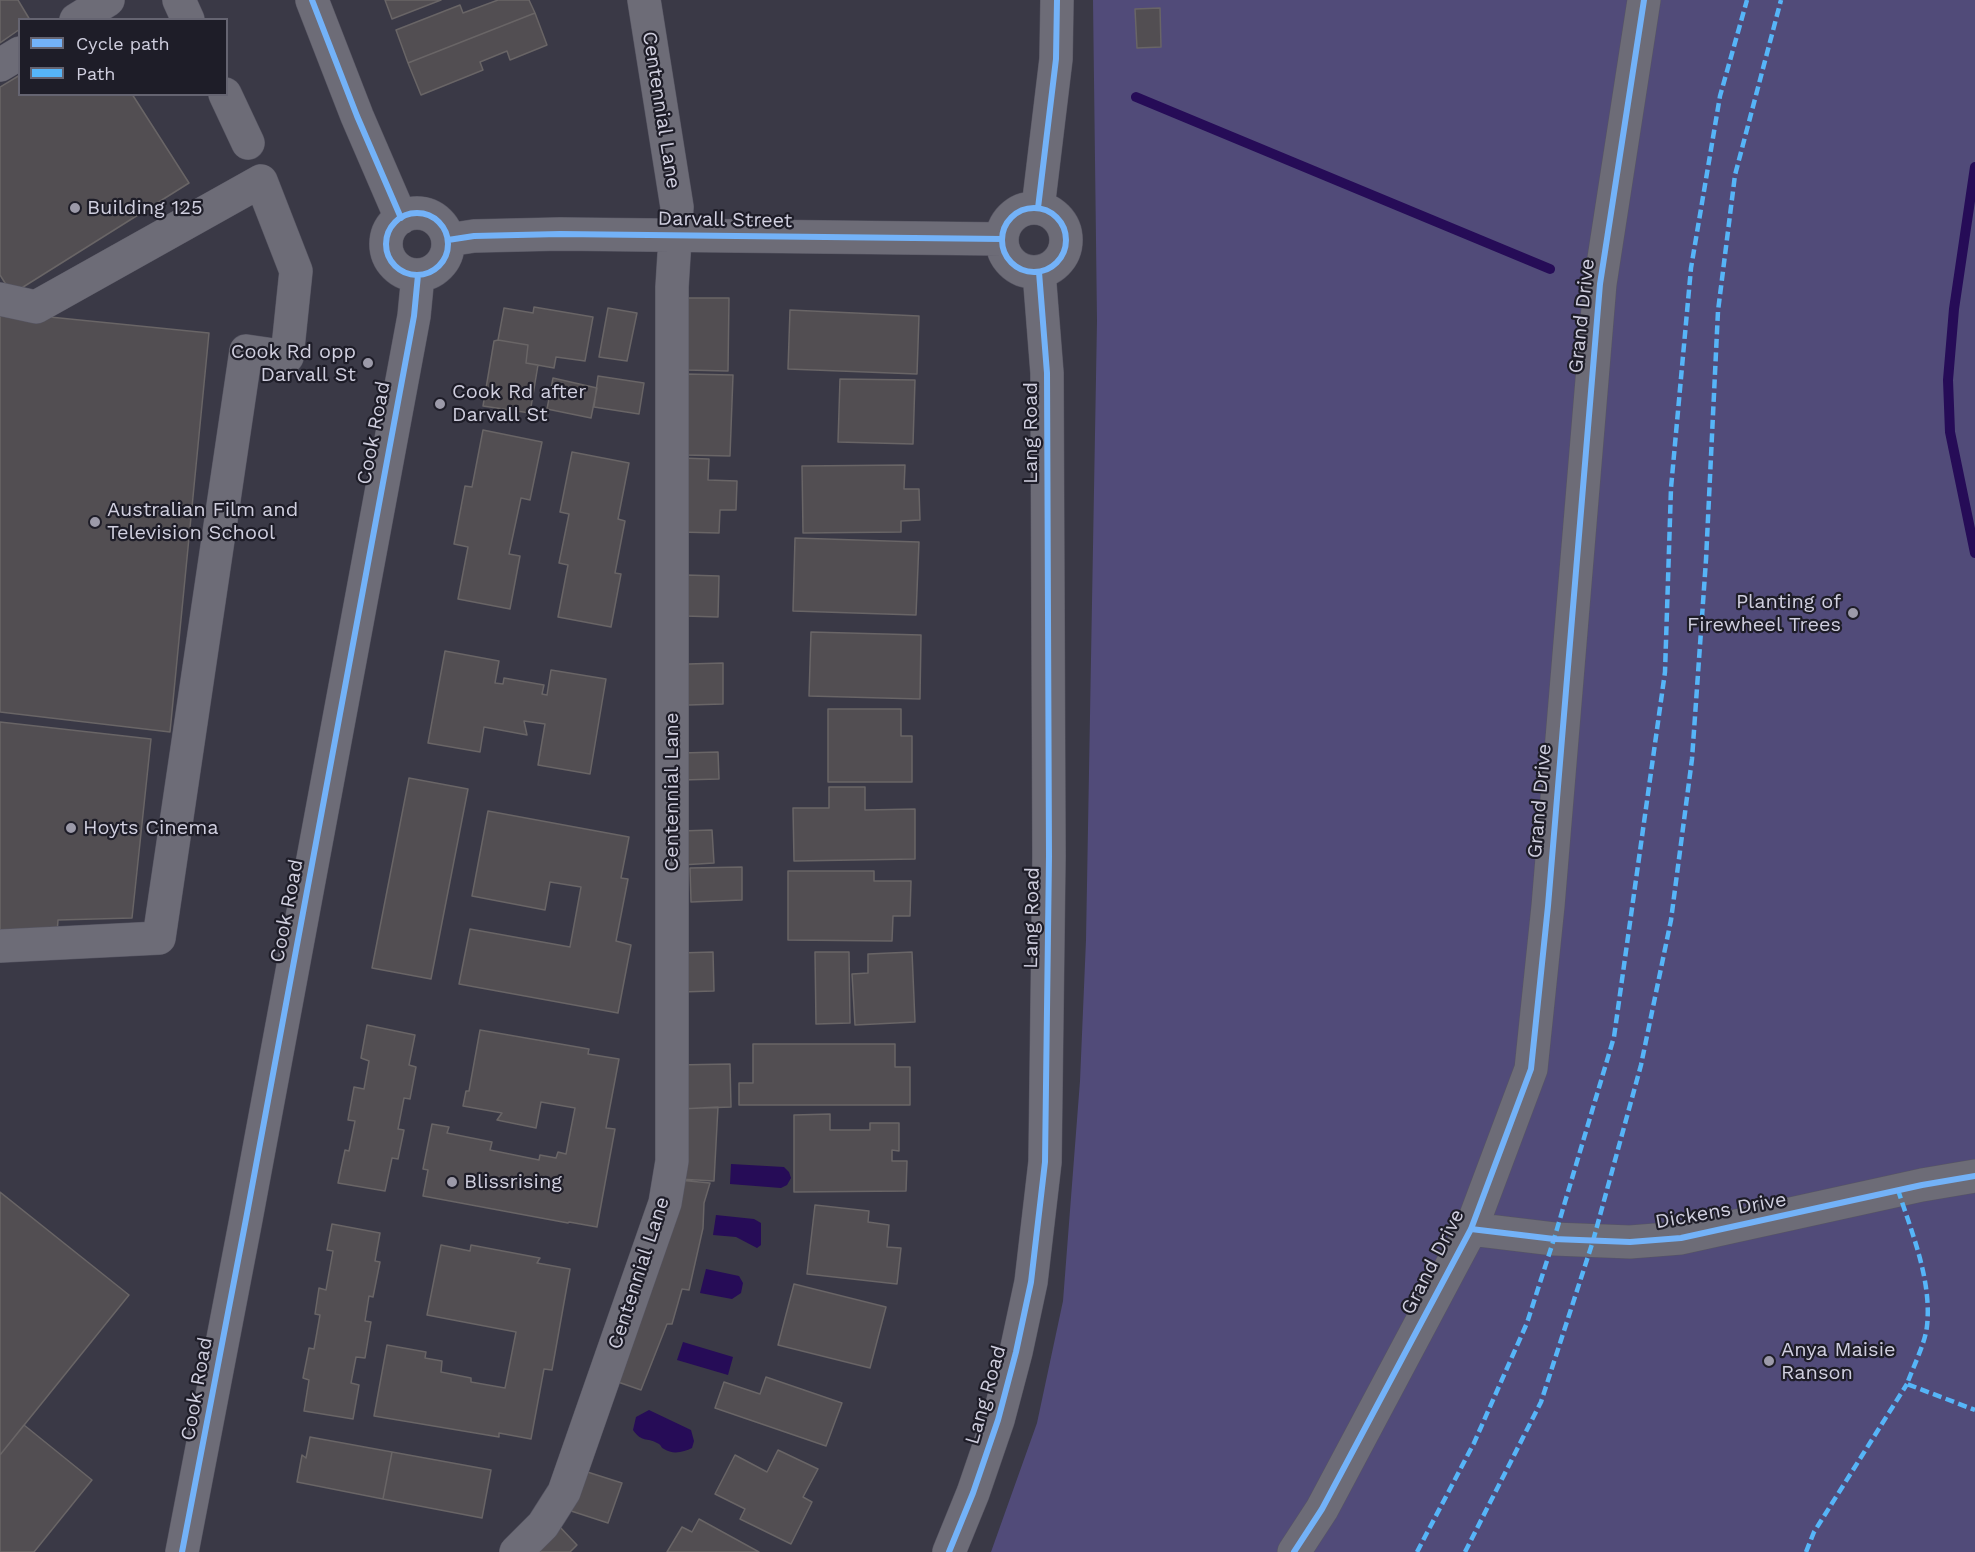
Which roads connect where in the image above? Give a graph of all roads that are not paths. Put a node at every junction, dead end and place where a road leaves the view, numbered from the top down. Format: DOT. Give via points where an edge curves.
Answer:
graph roads {
  1 [pos="108,0"];
  2 [pos="179,0"];
  3 [pos="312,0"];
  4 [pos="644,0"];
  5 [pos="1057,0"];
  6 [pos="1644,0"];
  7 [pos="79,18"];
  8 [pos="187,18"];
  9 [pos="18,54"];
  10 [pos="0,65"];
  11 [pos="226,96"];
  12 [pos="248,143"];
  13 [pos="1038,207"];
  14 [pos="401,218"];
  15 [pos="675,236"];
  16 [pos="1002,239"];
  17 [pos="448,240"];
  18 [pos="1039,272"];
  19 [pos="418,275"];
  20 [pos="0,299"];
  21 [pos="0,946"];
  22 [pos="1975,1176"];
  23 [pos="1471,1229"];
  24 [pos="182,1552"];
  25 [pos="516,1552"];
  26 [pos="949,1552"];
  27 [pos="1294,1552"];
  1 -- 7 [label="street"];
  2 -- 8 [label="street"];
  3 -- 14 [label="street"];
  4 -- 15 [label="street, Centennial Lane" via="677,207"];
  5 -- 13 [label="street" via="1056,59"];
  6 -- 23 [label="street, Grand Drive" via="1600,284 1531,1069"];
  9 -- 10 [label="street"];
  11 -- 12 [label="street"];
  13 -- 16 [label="street" via="1017,212 1009,219"];
  13 -- 18 [label="street" via="1056,216 1066,233 1066,244 1057,262"];
  14 -- 17 [label="street" via="409,214 435,218"];
  14 -- 19 [label="street" via="389,233 388,253 399,269"];
  15 -- 16 [label="street, Darvall Street"];
  15 -- 17 [label="street, Darvall Street" via="474,236"];
  15 -- 25 [label="street, Centennial Lane" via="672,1161 665,1203 564,1492 543,1525"];
  16 -- 18 [label="street" via="1013,264"];
  17 -- 19 [label="street" via="444,260 437,268"];
  18 -- 26 [label="street, Lang Road" via="1047,374 1049,856 1045,1162 1031,1282 1016,1352 998,1420"];
  19 -- 24 [label="street, Cook Road" via="414,316"];
  20 -- 21 [label="street" via="36,307 261,181 296,271 287,357 246,351 159,938"];
  22 -- 23 [label="street, Dickens Drive" via="1681,1238 1630,1242 1554,1239"];
  23 -- 27 [label="street, Grand Drive" via="1322,1509"];
}
